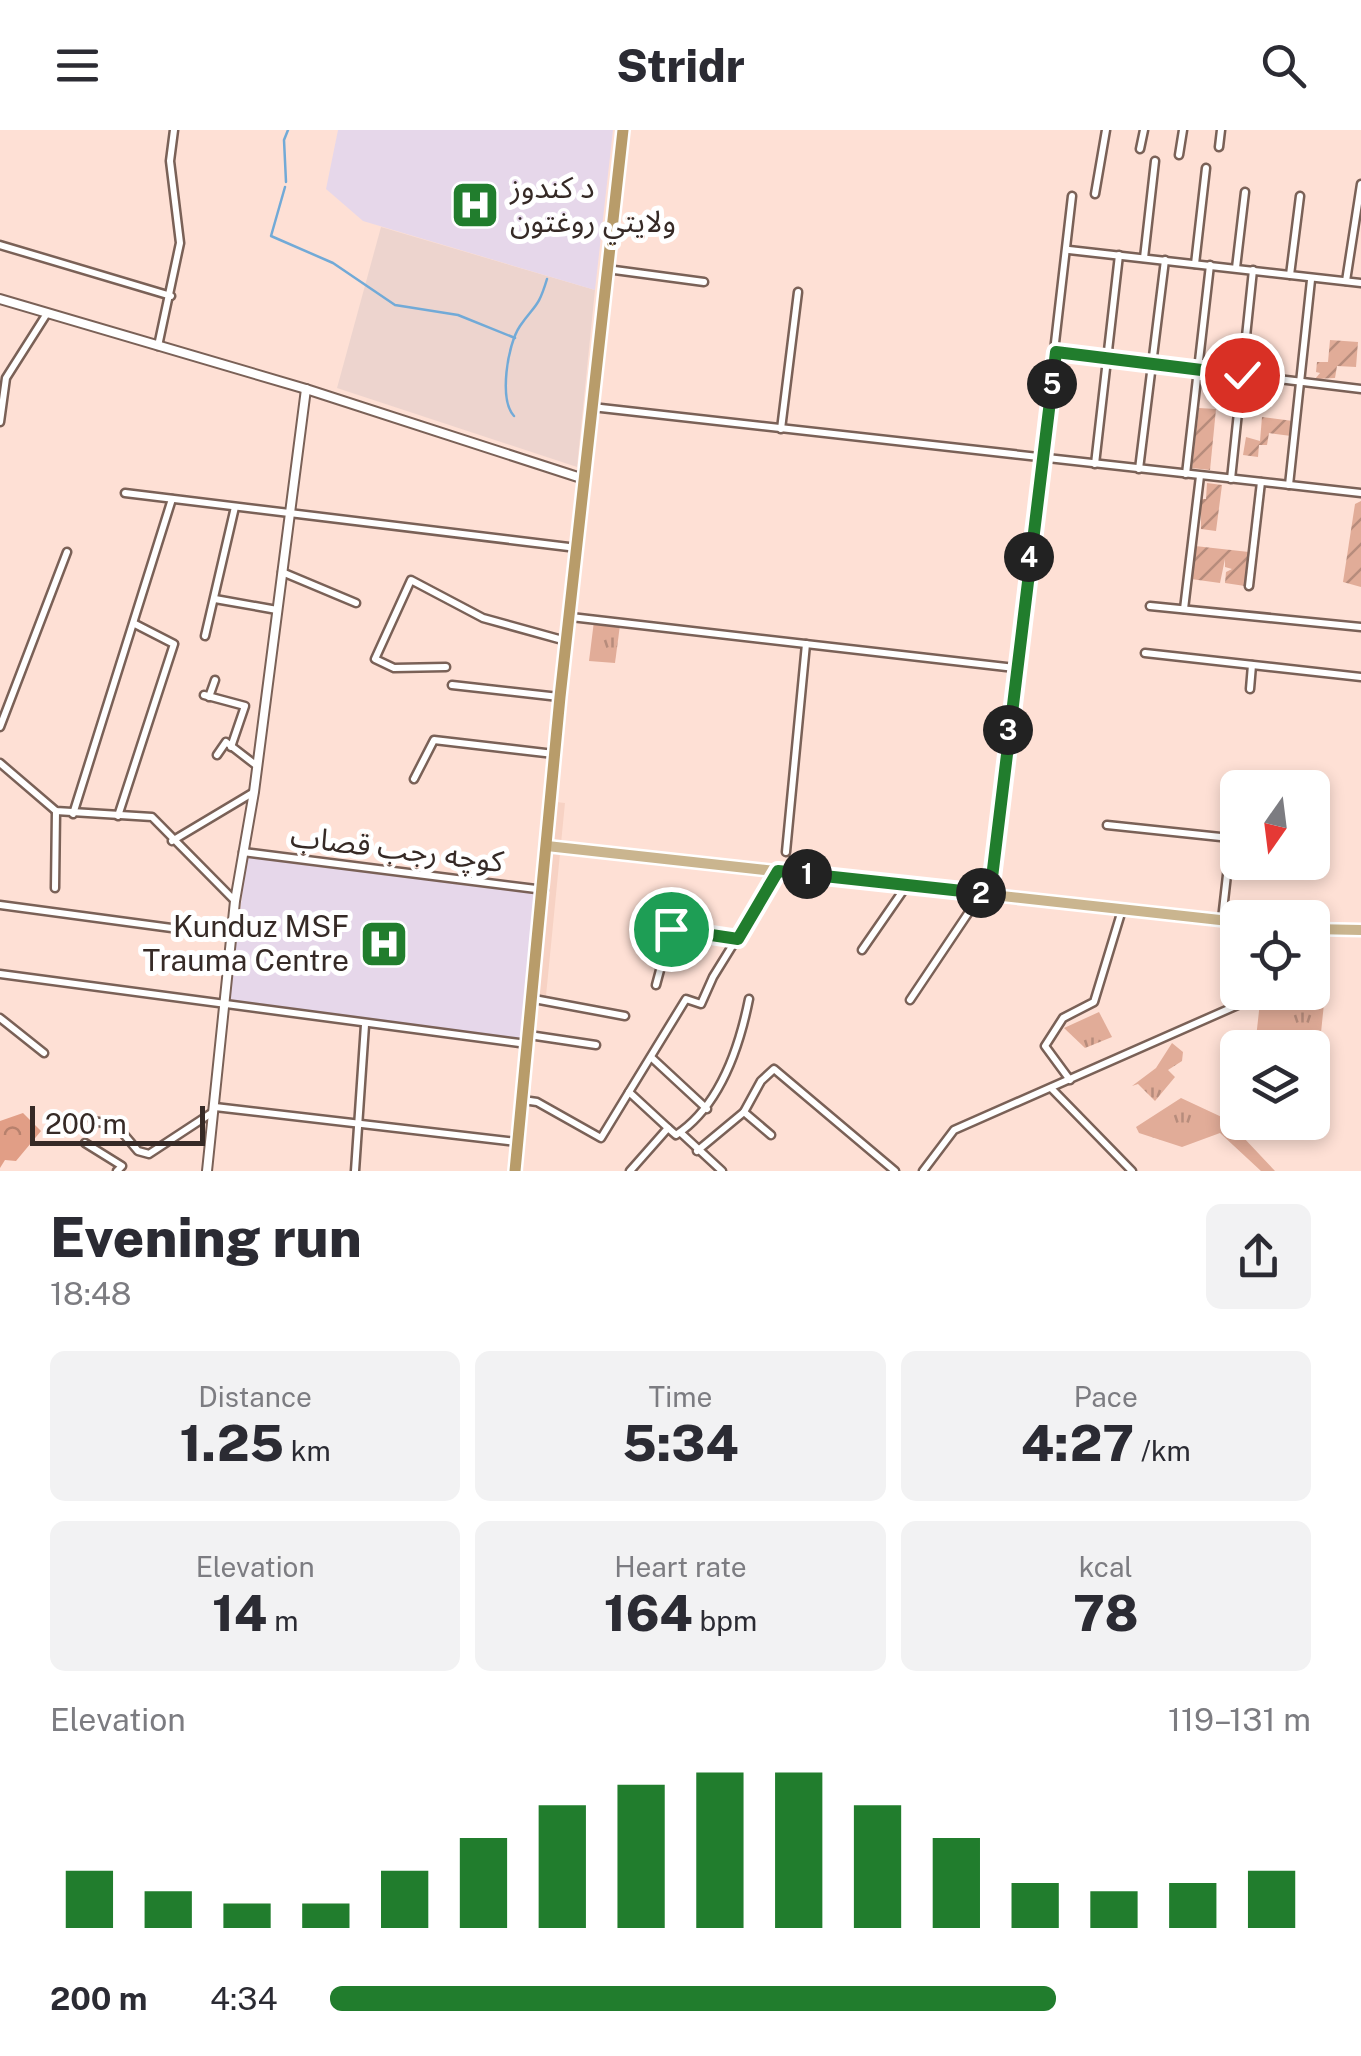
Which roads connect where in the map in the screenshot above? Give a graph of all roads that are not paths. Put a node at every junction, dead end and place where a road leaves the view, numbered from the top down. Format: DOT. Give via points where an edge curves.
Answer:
graph roads {
  1 [pos="174,130"];
  2 [pos="623,130"];
  3 [pos="1106,130"];
  4 [pos="1144,130"];
  5 [pos="1183,130"];
  6 [pos="1222,130"];
  7 [pos="1219,146"];
  8 [pos="1140,149"];
  9 [pos="1179,154"];
  10 [pos="1155,160"];
  11 [pos="1206,168"];
  12 [pos="1361,184"];
  13 [pos="1245,192"];
  14 [pos="1094,194"];
  15 [pos="1072,196"];
  16 [pos="1300,196"];
  17 [pos="0,244"];
  18 [pos="1069,250"];
  19 [pos="1119,255"];
  20 [pos="1144,258"];
  21 [pos="1166,260"];
  22 [pos="1195,264"];
  23 [pos="1210,265"];
  24 [pos="1236,268"];
  25 [pos="606,269"];
  26 [pos="1253,270"];
  27 [pos="1290,275"];
  28 [pos="1312,280"];
  29 [pos="1346,281"];
  30 [pos="704,282"];
  31 [pos="1361,283"];
  32 [pos="798,292"];
  33 [pos="171,296"];
  34 [pos="0,299"];
  35 [pos="46,315"];
  36 [pos="158,346"];
  37 [pos="1056,352"];
  38 [pos="1107,358"];
  39 [pos="1152,364"];
  40 [pos="1198,370"];
  41 [pos="1242,375"];
  42 [pos="1300,382"];
  43 [pos="306,389"];
  44 [pos="1361,390"];
  45 [pos="591,406"];
  46 [pos="0,422"];
  47 [pos="781,429"];
  48 [pos="1041,458"];
  49 [pos="1095,464"];
  50 [pos="1139,469"];
  51 [pos="1186,474"];
  52 [pos="1200,476"];
  53 [pos="584,479"];
  54 [pos="1231,479"];
  55 [pos="1261,482"];
  56 [pos="1289,486"];
  57 [pos="125,493"];
  58 [pos="1361,493"];
  59 [pos="172,499"];
  60 [pos="235,507"];
  61 [pos="290,513"];
  62 [pos="579,548"];
  63 [pos="67,552"];
  64 [pos="282,572"];
  65 [pos="1249,586"];
  66 [pos="214,599"];
  67 [pos="356,603"];
  68 [pos="1150,606"];
  69 [pos="1184,609"];
  70 [pos="277,610"];
  71 [pos="571,617"];
  72 [pos="135,624"];
  73 [pos="1361,627"];
  74 [pos="205,636"];
  75 [pos="567,642"];
  76 [pos="806,644"];
  77 [pos="1145,653"];
  78 [pos="1252,665"];
  79 [pos="446,667"];
  80 [pos="1015,668"];
  81 [pos="1361,677"];
  82 [pos="215,680"];
  83 [pos="452,685"];
  84 [pos="1250,689"];
  85 [pos="560,697"];
  86 [pos="0,727"];
  87 [pos="231,746"];
  88 [pos="555,754"];
  89 [pos="217,755"];
  90 [pos="0,762"];
  91 [pos="257,766"];
  92 [pos="414,779"];
  93 [pos="254,792"];
  94 [pos="56,811"];
  95 [pos="72,814"];
  96 [pos="118,816"];
  97 [pos="1107,825"];
  98 [pos="1220,837"];
  99 [pos="172,841"];
  100 [pos="548,846"];
  101 [pos="243,852"];
  102 [pos="786,852"];
  103 [pos="778,871"];
  104 [pos="908,885"];
  105 [pos="56,888"];
  106 [pos="544,890"];
  107 [pos="986,894"];
  108 [pos="234,900"];
  109 [pos="0,905"];
  110 [pos="1122,909"];
  111 [pos="1220,921"];
  112 [pos="1330,929"];
  113 [pos="1361,930"];
  114 [pos="232,936"];
  115 [pos="738,939"];
  116 [pos="862,950"];
  117 [pos="0,974"];
  118 [pos="656,985"];
  119 [pos="534,999"];
  120 [pos="750,999"];
  121 [pos="910,1000"];
  122 [pos="223,1007"];
  123 [pos="1229,1010"];
  124 [pos="625,1016"];
  125 [pos="0,1018"];
  126 [pos="365,1025"];
  127 [pos="529,1039"];
  128 [pos="596,1044"];
  129 [pos="44,1053"];
  130 [pos="652,1058"];
  131 [pos="1070,1080"];
  132 [pos="1051,1088"];
  133 [pos="629,1092"];
  134 [pos="523,1100"];
  135 [pos="707,1109"];
  136 [pos="214,1110"];
  137 [pos="744,1112"];
  138 [pos="93,1122"];
  139 [pos="360,1125"];
  140 [pos="668,1128"];
  141 [pos="680,1133"];
  142 [pos="771,1136"];
  143 [pos="518,1142"];
  144 [pos="84,1143"];
  145 [pos="697,1150"];
  146 [pos="117,1171"];
  147 [pos="207,1171"];
  148 [pos="355,1171"];
  149 [pos="515,1171"];
  150 [pos="630,1171"];
  151 [pos="722,1171"];
  152 [pos="895,1171"];
  153 [pos="924,1171"];
  154 [pos="1132,1171"];
  1 -- 33 [label="street" via="170,161 180,227"];
  2 -- 25 [label="highway"];
  3 -- 14 [label="street"];
  4 -- 8 [label="street"];
  5 -- 9 [label="street"];
  6 -- 7 [label="street"];
  10 -- 20 [label="street"];
  11 -- 22 [label="street"];
  12 -- 29 [label="street"];
  13 -- 24 [label="street"];
  15 -- 18 [label="street"];
  16 -- 27 [label="street"];
  17 -- 33 [label="street"];
  18 -- 19 [label="street"];
  18 -- 37 [label="street"];
  19 -- 20 [label="street"];
  19 -- 38 [label="street"];
  20 -- 21 [label="street"];
  21 -- 22 [label="street"];
  21 -- 39 [label="street"];
  22 -- 23 [label="street"];
  23 -- 24 [label="street"];
  23 -- 40 [label="street"];
  24 -- 26 [label="street"];
  25 -- 30 [label="street"];
  25 -- 45 [label="highway"];
  26 -- 27 [label="street"];
  26 -- 41 [label="street"];
  27 -- 28 [label="street"];
  28 -- 29 [label="street"];
  28 -- 42 [label="street"];
  29 -- 31 [label="street"];
  32 -- 47 [label="street"];
  33 -- 36 [label="street"];
  34 -- 35 [label="street"];
  35 -- 36 [label="street"];
  35 -- 46 [label="street" via="6,378"];
  36 -- 43 [label="street"];
  37 -- 38 [label="street"];
  37 -- 48 [label="street"];
  38 -- 39 [label="street"];
  38 -- 49 [label="street"];
  39 -- 40 [label="street"];
  39 -- 50 [label="street"];
  40 -- 41 [label="street"];
  40 -- 51 [label="street"];
  41 -- 42 [label="street"];
  41 -- 54 [label="street"];
  42 -- 44 [label="street"];
  42 -- 56 [label="street"];
  43 -- 53 [label="street"];
  43 -- 61 [label="street"];
  45 -- 47 [label="street"];
  45 -- 53 [label="highway"];
  47 -- 48 [label="street"];
  48 -- 49 [label="street"];
  48 -- 80 [label="street"];
  49 -- 50 [label="street"];
  50 -- 51 [label="street"];
  51 -- 52 [label="street"];
  52 -- 54 [label="street"];
  52 -- 69 [label="street"];
  53 -- 62 [label="highway"];
  54 -- 55 [label="street"];
  55 -- 56 [label="street"];
  55 -- 65 [label="street"];
  56 -- 58 [label="street"];
  57 -- 59 [label="street"];
  59 -- 60 [label="street"];
  59 -- 72 [label="street"];
  60 -- 61 [label="street"];
  60 -- 66 [label="street"];
  61 -- 62 [label="street"];
  61 -- 64 [label="street"];
  62 -- 71 [label="highway"];
  63 -- 86 [label="street"];
  64 -- 67 [label="street"];
  64 -- 70 [label="street"];
  66 -- 70 [label="street"];
  66 -- 74 [label="street"];
  68 -- 69 [label="street"];
  69 -- 73 [label="street"];
  70 -- 91 [label="street"];
  71 -- 75 [label="highway"];
  71 -- 76 [label="street"];
  72 -- 95 [label="street"];
  72 -- 96 [label="street" via="174,644"];
  75 -- 79 [label="street" via="483,618 411,580 375,659 394,668"];
  75 -- 85 [label="highway"];
  76 -- 80 [label="street"];
  76 -- 102 [label="street"];
  77 -- 78 [label="street"];
  78 -- 81 [label="street"];
  78 -- 84 [label="street"];
  80 -- 107 [label="street"];
  82 -- 87 [label="street" via="206,696 244,706"];
  83 -- 85 [label="street"];
  85 -- 88 [label="highway"];
  87 -- 89 [label="street" via="226,742"];
  87 -- 91 [label="street"];
  88 -- 92 [label="street" via="434,740"];
  88 -- 100 [label="highway"];
  90 -- 94 [label="street"];
  91 -- 93 [label="street"];
  93 -- 99 [label="street"];
  93 -- 101 [label="street"];
  94 -- 95 [label="street"];
  94 -- 105 [label="street"];
  95 -- 96 [label="street"];
  96 -- 99 [label="street" via="152,817"];
  97 -- 98 [label="street"];
  99 -- 108 [label="street"];
  100 -- 103 [label="main road"];
  100 -- 106 [label="highway"];
  101 -- 106 [label="street, کوچه رجب قصاب"];
  101 -- 108 [label="street"];
  103 -- 104 [label="main road"];
  103 -- 115 [label="street"];
  104 -- 107 [label="main road"];
  104 -- 116 [label="street"];
  106 -- 119 [label="highway"];
  107 -- 110 [label="main road"];
  107 -- 121 [label="street"];
  108 -- 114 [label="street"];
  109 -- 114 [label="street"];
  110 -- 111 [label="main road"];
  110 -- 131 [label="street" via="1094,1002 1062,1018 1044,1046"];
  112 -- 113 [label="main road"];
  114 -- 122 [label="street"];
  115 -- 118 [label="street" via="671,929"];
  115 -- 130 [label="street" via="701,1004 686,999"];
  117 -- 122 [label="street"];
  119 -- 124 [label="street"];
  119 -- 127 [label="highway"];
  120 -- 135 [label="street"];
  122 -- 126 [label="street"];
  122 -- 136 [label="street"];
  123 -- 131 [label="street"];
  125 -- 129 [label="street"];
  126 -- 127 [label="street"];
  126 -- 139 [label="street"];
  127 -- 128 [label="street"];
  127 -- 134 [label="highway"];
  130 -- 133 [label="street"];
  130 -- 135 [label="street"];
  131 -- 132 [label="street"];
  132 -- 153 [label="street" via="954,1130"];
  132 -- 154 [label="street"];
  133 -- 134 [label="street" via="601,1138"];
  133 -- 140 [label="street"];
  134 -- 143 [label="highway"];
  135 -- 141 [label="street"];
  136 -- 138 [label="street" via="149,1154 138,1151 122,1129"];
  136 -- 139 [label="street"];
  136 -- 147 [label="street"];
  137 -- 142 [label="street"];
  137 -- 145 [label="street"];
  137 -- 152 [label="street" via="761,1081 777,1070"];
  139 -- 143 [label="street"];
  139 -- 148 [label="street"];
  140 -- 141 [label="street"];
  140 -- 150 [label="street"];
  141 -- 145 [label="street"];
  143 -- 149 [label="highway"];
  144 -- 146 [label="street" via="122,1166"];
  145 -- 151 [label="street"];
}
